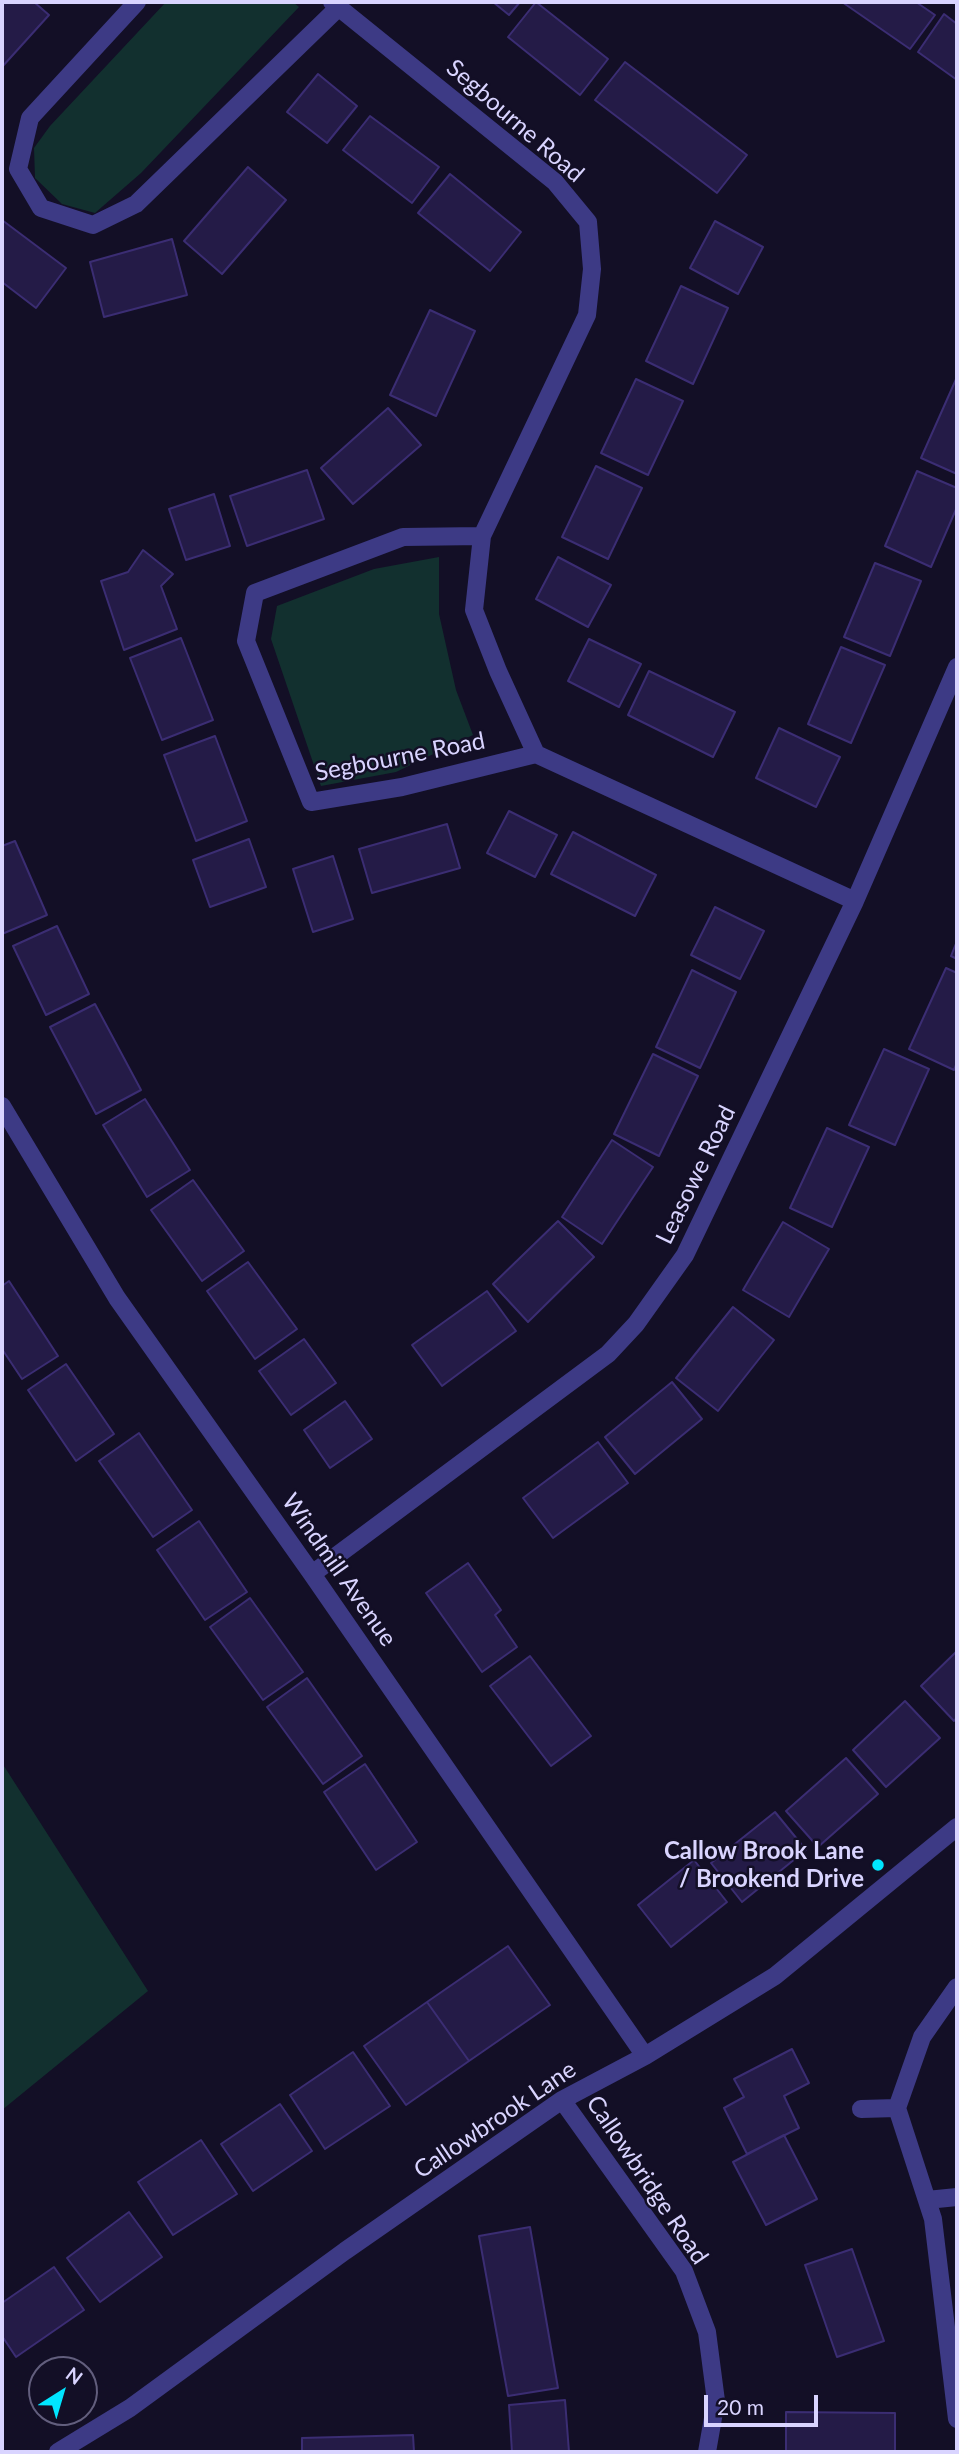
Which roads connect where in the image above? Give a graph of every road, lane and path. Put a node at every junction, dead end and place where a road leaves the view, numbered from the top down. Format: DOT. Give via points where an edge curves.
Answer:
graph roads {
  1 [pos="137,2"];
  2 [pos="336,4"];
  3 [pos="482,536"];
  4 [pos="957,667"];
  5 [pos="536,754"];
  6 [pos="855,901"];
  7 [pos="2,1106"];
  8 [pos="312,1574"];
  9 [pos="955,1835"];
  10 [pos="957,1987"];
  11 [pos="645,2056"];
  12 [pos="562,2100"];
  13 [pos="897,2108"];
  14 [pos="860,2109"];
  15 [pos="957,2197"];
  16 [pos="927,2200"];
  17 [pos="957,2419"];
  18 [pos="58,2452"];
  19 [pos="707,2452"];
  1 -- 2 [label="street, Segbourne Road" via="30,118 18,169 41,208 93,225 136,204"];
  2 -- 3 [label="street, Segbourne Road" via="555,183 588,222 593,269 587,316"];
  3 -- 5 [label="street, Segbourne Road" via="474,610"];
  3 -- 5 [label="street, Segbourne Road" via="403,537 255,593 246,641 311,802 402,787"];
  4 -- 6 [label="street, Leasowe Road"];
  5 -- 6 [label="street"];
  6 -- 8 [label="street, Leasowe Road" via="685,1255 636,1324 608,1354"];
  7 -- 8 [label="street, Windmill Avenue" via="117,1298"];
  8 -- 11 [label="street, Windmill Avenue"];
  9 -- 11 [label="street, Callowbrook Lane" via="775,1976"];
  10 -- 13 [label="street" via="922,2037"];
  11 -- 12 [label="street, Callowbrook Lane"];
  12 -- 18 [label="street, Callowbrook Lane" via="131,2408"];
  12 -- 19 [label="street, Callowbridge Road" via="684,2271 707,2332 716,2402"];
  13 -- 14 [label="street"];
  13 -- 16 [label="street"];
  15 -- 16 [label="street"];
  16 -- 17 [label="street"];
}
